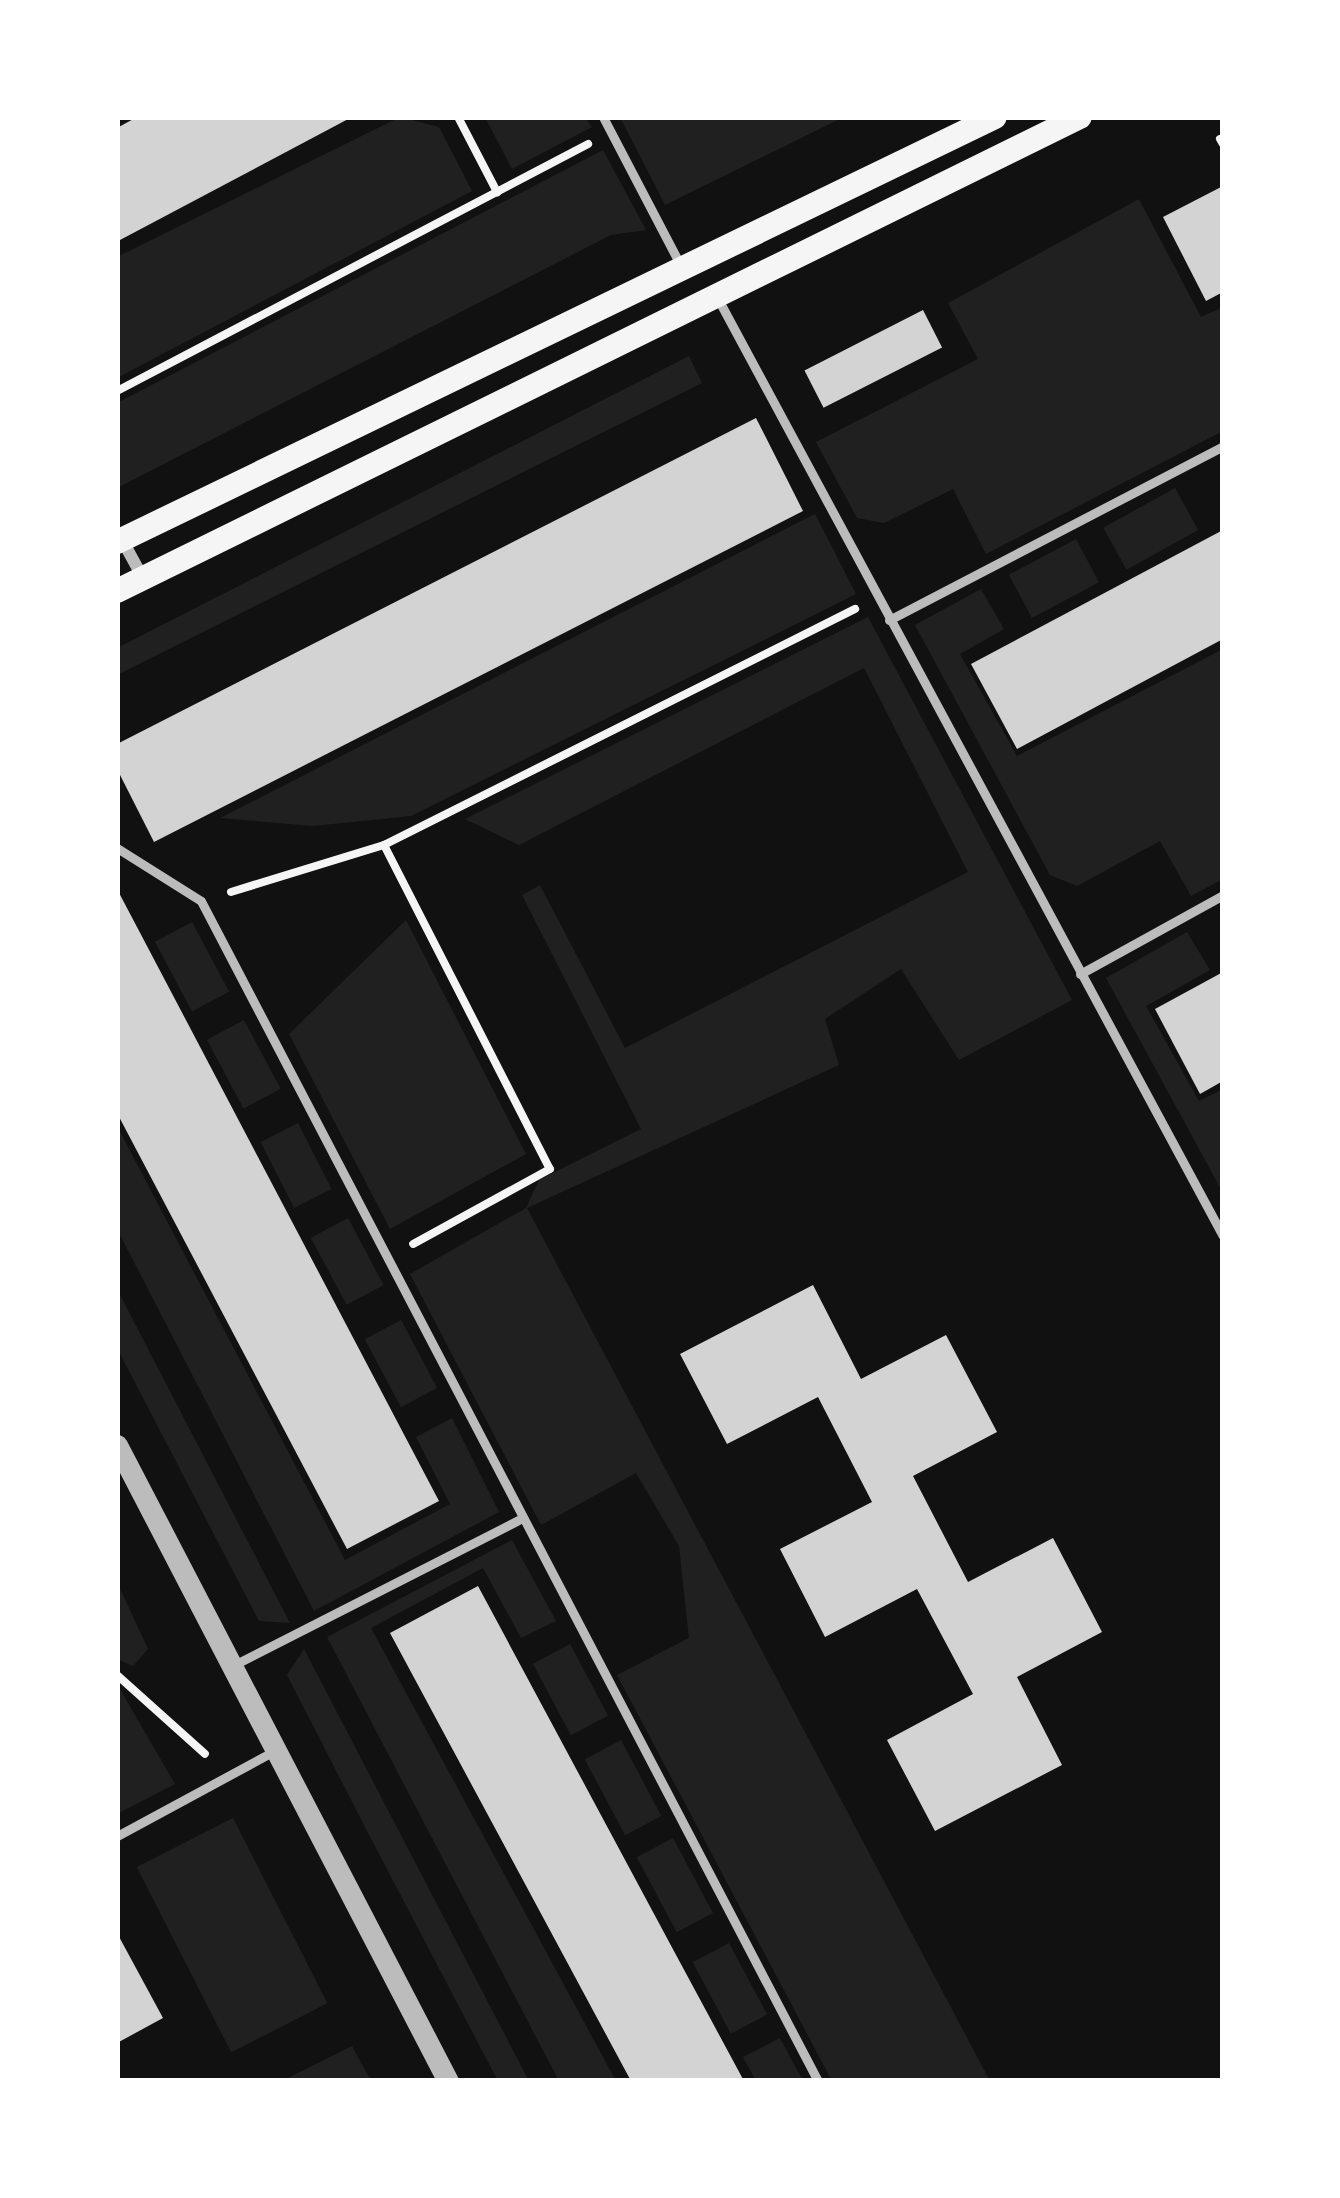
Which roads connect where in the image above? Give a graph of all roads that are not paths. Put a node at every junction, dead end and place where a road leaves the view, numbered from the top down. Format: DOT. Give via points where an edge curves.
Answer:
graph roads {
  1 [pos="603,117"];
  2 [pos="995,117"];
  3 [pos="1080,117"];
  4 [pos="683,269"];
  5 [pos="715,294"];
  6 [pos="1223,446"];
  7 [pos="119,537"];
  8 [pos="143,578"];
  9 [pos="117,591"];
  10 [pos="889,620"];
  11 [pos="117,848"];
  12 [pos="1223,895"];
  13 [pos="1080,974"];
  14 [pos="1223,1236"];
  15 [pos="117,1445"];
  16 [pos="520,1520"];
  17 [pos="232,1666"];
  18 [pos="276,1750"];
  19 [pos="117,1835"];
  20 [pos="448,2081"];
  21 [pos="818,2081"];
  1 -- 4 [label="lane"];
  2 -- 4 [label="main road"];
  3 -- 5 [label="main road"];
  4 -- 7 [label="main road"];
  5 -- 8 [label="main road"];
  5 -- 10 [label="lane"];
  6 -- 10 [label="lane"];
  7 -- 8 [label="street"];
  8 -- 9 [label="main road"];
  10 -- 13 [label="lane"];
  11 -- 16 [label="lane" via="200,901"];
  12 -- 13 [label="lane"];
  13 -- 14 [label="lane"];
  15 -- 17 [label="street"];
  16 -- 17 [label="lane"];
  16 -- 21 [label="lane"];
  17 -- 18 [label="street"];
  18 -- 19 [label="lane"];
  18 -- 20 [label="street"];
}
